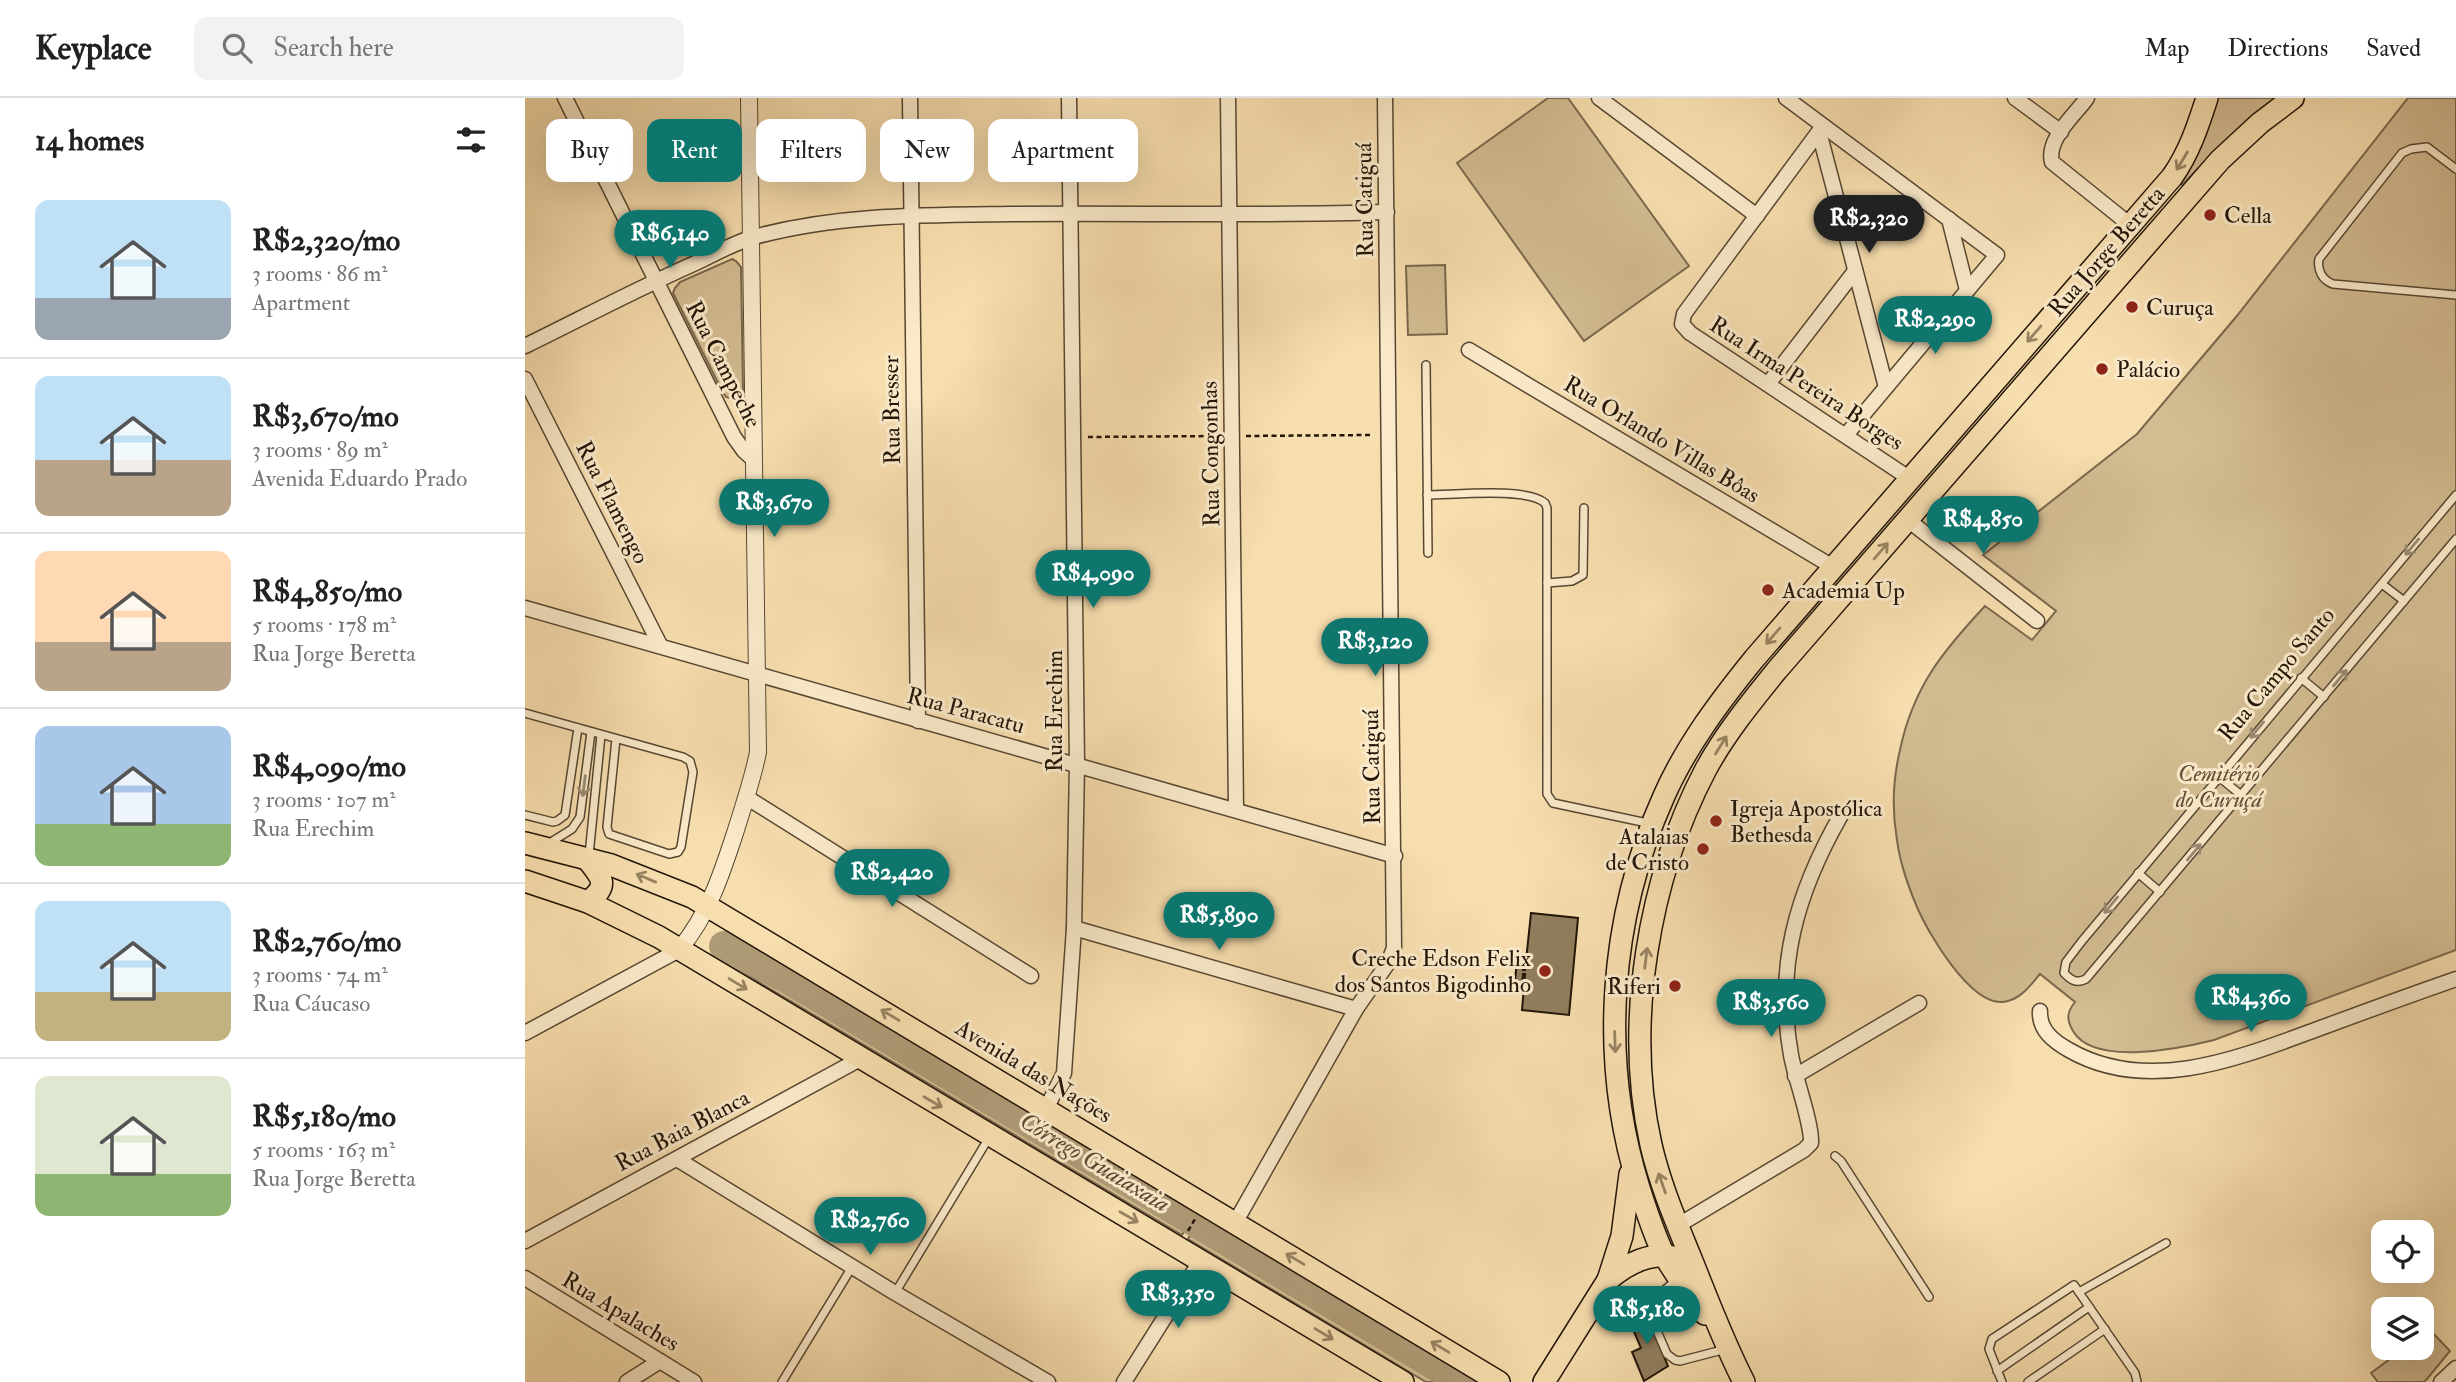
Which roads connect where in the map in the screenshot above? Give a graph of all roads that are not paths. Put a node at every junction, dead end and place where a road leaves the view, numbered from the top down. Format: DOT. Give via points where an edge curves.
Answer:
graph roads {
  1 [pos="565,98"];
  2 [pos="749,98"];
  3 [pos="910,98"];
  4 [pos="1069,98"];
  5 [pos="1228,98"];
  6 [pos="1385,98"];
  7 [pos="1599,98"];
  8 [pos="1786,98"];
  9 [pos="2015,98"];
  10 [pos="2087,98"];
  11 [pos="2207,98"];
  12 [pos="2293,98"];
  13 [pos="1821,129"];
  14 [pos="2061,132"];
  15 [pos="2456,169"];
  16 [pos="1387,212"];
  17 [pos="1070,214"];
  18 [pos="911,215"];
  19 [pos="1230,216"];
  20 [pos="1757,216"];
  21 [pos="1949,219"];
  22 [pos="2129,224"];
  23 [pos="751,238"];
  24 [pos="1855,271"];
  25 [pos="656,281"];
  26 [pos="1967,290"];
  27 [pos="2456,295"];
  28 [pos="525,346"];
  29 [pos="1469,350"];
  30 [pos="1426,365"];
  31 [pos="525,379"];
  32 [pos="1768,384"];
  33 [pos="1886,387"];
  34 [pos="1846,435"];
  35 [pos="754,460"];
  36 [pos="1909,478"];
  37 [pos="1427,495"];
  38 [pos="2456,495"];
  39 [pos="1584,508"];
  40 [pos="1908,520"];
  41 [pos="2454,544"];
  42 [pos="1428,553"];
  43 [pos="1833,567"];
  44 [pos="1547,583"];
  45 [pos="2382,584"];
  46 [pos="2404,601"];
  47 [pos="525,607"];
  48 [pos="2037,621"];
  49 [pos="660,645"];
  50 [pos="757,673"];
  51 [pos="2301,678"];
  52 [pos="2324,697"];
  53 [pos="525,713"];
  54 [pos="918,720"];
  55 [pos="578,728"];
  56 [pos="591,732"];
  57 [pos="601,735"];
  58 [pos="616,739"];
  59 [pos="1077,764"];
  60 [pos="2219,777"];
  61 [pos="2241,795"];
  62 [pos="746,797"];
  63 [pos="1236,809"];
  64 [pos="525,815"];
  65 [pos="1841,815"];
  66 [pos="1652,824"];
  67 [pos="534,845"];
  68 [pos="1395,856"];
  69 [pos="588,860"];
  70 [pos="2138,873"];
  71 [pos="525,881"];
  72 [pos="2160,892"];
  73 [pos="588,902"];
  74 [pos="708,906"];
  75 [pos="1073,929"];
  76 [pos="679,950"];
  77 [pos="1031,976"];
  78 [pos="2456,978"];
  79 [pos="1919,1003"];
  80 [pos="1356,1009"];
  81 [pos="2040,1011"];
  82 [pos="525,1033"];
  83 [pos="860,1059"];
  84 [pos="1795,1076"];
  85 [pos="1047,1109"];
  86 [pos="990,1135"];
  87 [pos="1835,1156"];
  88 [pos="677,1159"];
  89 [pos="1631,1162"];
  90 [pos="1235,1223"];
  91 [pos="1677,1226"];
  92 [pos="525,1241"];
  93 [pos="2166,1244"];
  94 [pos="1665,1256"];
  95 [pos="1201,1260"];
  96 [pos="852,1266"];
  97 [pos="525,1278"];
  98 [pos="1678,1278"];
  99 [pos="1608,1280"];
  100 [pos="2079,1292"];
  101 [pos="895,1293"];
  102 [pos="1929,1297"];
  103 [pos="2089,1307"];
  104 [pos="2105,1329"];
  105 [pos="1725,1343"];
  106 [pos="660,1361"];
  107 [pos="2456,1368"];
  108 [pos="1997,1371"];
  109 [pos="627,1382"];
  110 [pos="694,1382"];
  111 [pos="782,1382"];
  112 [pos="1048,1382"];
  113 [pos="1123,1382"];
  114 [pos="1403,1382"];
  115 [pos="1499,1382"];
  116 [pos="1544,1382"];
  117 [pos="1744,1382"];
  118 [pos="2002,1382"];
  119 [pos="2028,1382"];
  120 [pos="2137,1382"];
  121 [pos="2441,1382"];
  1 -- 25 [label="street, Rua Campeche"];
  2 -- 23 [label="street"];
  3 -- 18 [label="street, Rua Bresser"];
  4 -- 17 [label="street, Rua Erechim"];
  5 -- 19 [label="street, Rua Congonhas"];
  6 -- 16 [label="street, Rua Catiguá"];
  7 -- 20 [label="street"];
  8 -- 13 [label="street"];
  9 -- 14 [label="street"];
  10 -- 14 [label="street"];
  11 -- 22 [label="main road, Rua Jorge Beretta, one-way" via="2181,164"];
  12 -- 40 [label="main road, Rua Jorge Beretta" via="2220,160"];
  13 -- 20 [label="street"];
  13 -- 21 [label="street"];
  13 -- 24 [label="street"];
  14 -- 22 [label="street" via="2051,152 2052,162"];
  15 -- 27 [label="lane" via="2427,147 2402,153 2318,264 2323,277 2333,284"];
  16 -- 19 [label="street"];
  16 -- 68 [label="street, Rua Catiguá"];
  17 -- 18 [label="street"];
  17 -- 19 [label="street"];
  17 -- 59 [label="street, Rua Erechim"];
  18 -- 23 [label="street" via="855,219"];
  18 -- 54 [label="street, Rua Bresser"];
  19 -- 63 [label="street, Rua Congonhas"];
  20 -- 32 [label="street, Rua Irma Pereira Borges" via="1684,314 1682,324"];
  21 -- 26 [label="street"];
  21 -- 26 [label="street" via="1997,255"];
  22 -- 36 [label="main road, Rua Jorge Beretta, one-way"];
  23 -- 25 [label="street"];
  23 -- 35 [label="street"];
  24 -- 32 [label="street"];
  24 -- 33 [label="street"];
  25 -- 28 [label="street"];
  25 -- 35 [label="street, Rua Campeche" via="734,437"];
  26 -- 33 [label="street"];
  29 -- 43 [label="street, Rua Orlando Villas Bôas"];
  30 -- 37 [label="lane"];
  31 -- 49 [label="street, Rua Flamengo"];
  32 -- 34 [label="street, Rua Irma Pereira Borges"];
  33 -- 34 [label="street"];
  34 -- 36 [label="street, Rua Irma Pereira Borges"];
  35 -- 50 [label="street"];
  36 -- 43 [label="main road, Rua Jorge Beretta"];
  37 -- 42 [label="lane"];
  37 -- 44 [label="lane" via="1513,494 1541,499 1547,508"];
  38 -- 45 [label="lane, Rua Campo Santo, one-way"];
  39 -- 44 [label="lane" via="1583,575 1572,582"];
  40 -- 48 [label="street"];
  91 -- 40 [label="main road, Rua Jorge Beretta, one-way" via="1651,1143 1641,1039 1646,959 1674,842 1706,769 1751,701"];
  41 -- 46 [label="lane, Rua Campo Santo"];
  43 -- 66 [label="main road, Rua Jorge Beretta, one-way" via="1729,689 1685,755"];
  44 -- 66 [label="lane" via="1548,799"];
  45 -- 46 [label="lane"];
  45 -- 51 [label="lane, Rua Campo Santo"];
  52 -- 46 [label="lane, Rua Campo Santo, one-way"];
  47 -- 49 [label="street, Rua Paracatu"];
  49 -- 50 [label="street, Rua Paracatu"];
  50 -- 54 [label="street, Rua Paracatu"];
  50 -- 62 [label="street" via="758,752"];
  51 -- 52 [label="lane"];
  51 -- 60 [label="lane, Rua Campo Santo, one-way"];
  52 -- 61 [label="lane, Rua Campo Santo"];
  53 -- 55 [label="lane"];
  54 -- 59 [label="street, Rua Paracatu"];
  55 -- 56 [label="lane"];
  55 -- 64 [label="lane" via="565,815 553,822"];
  56 -- 57 [label="lane"];
  56 -- 67 [label="lane, one-way" via="577,822 565,834"];
  57 -- 58 [label="lane"];
  57 -- 69 [label="lane"];
  58 -- 58 [label="lane" via="692,763 678,852 670,854 609,834"];
  59 -- 63 [label="street, Rua Paracatu"];
  59 -- 75 [label="street, Rua Erechim"];
  60 -- 61 [label="lane"];
  60 -- 70 [label="lane, Rua Campo Santo"];
  72 -- 61 [label="lane, Rua Campo Santo, one-way"];
  62 -- 74 [label="street"];
  62 -- 77 [label="street"];
  63 -- 68 [label="street, Rua Paracatu"];
  65 -- 84 [label="street" via="1816,863 1791,939 1785,1010"];
  66 -- 89 [label="main road, Rua Jorge Beretta, one-way" via="1626,913 1615,997 1617,1080"];
  67 -- 69 [label="main road, Avenida das Nações"];
  68 -- 80 [label="street, Rua Catiguá" via="1394,948"];
  69 -- 73 [label="main road" via="602,885"];
  74 -- 69 [label="main road, Avenida das Nações, one-way" via="638,874"];
  70 -- 72 [label="lane"];
  70 -- 72 [label="lane, Rua Campo Santo, one-way" via="2066,962 2064,973 2074,981 2086,979"];
  71 -- 73 [label="main road"];
  73 -- 76 [label="main road"];
  74 -- 76 [label="street"];
  85 -- 74 [label="main road, Avenida das Nações, one-way"];
  75 -- 80 [label="street"];
  75 -- 85 [label="street, Rua Erechim" via="1064,1073"];
  76 -- 82 [label="street"];
  76 -- 83 [label="main road, one-way"];
  78 -- 81 [label="street" via="2258,1051 2181,1070 2119,1068 2078,1055 2043,1030"];
  79 -- 84 [label="street"];
  80 -- 90 [label="street, Rua Catiguá"];
  83 -- 86 [label="main road, one-way"];
  83 -- 88 [label="street, Rua Baia Blanca"];
  84 -- 91 [label="street" via="1811,1135 1808,1147"];
  85 -- 90 [label="main road, Avenida das Nações"];
  86 -- 95 [label="main road, one-way"];
  86 -- 101 [label="lane"];
  87 -- 102 [label="lane"];
  88 -- 92 [label="street, Rua Baia Blanca"];
  88 -- 96 [label="street"];
  89 -- 94 [label="main road, Rua Jorge Beretta"];
  89 -- 99 [label="main road" via="1622,1236"];
  115 -- 90 [label="main road, Avenida das Nações, one-way"];
  91 -- 105 [label="main road, Rua Jorge Beretta"];
  93 -- 100 [label="lane"];
  94 -- 98 [label="main road, Rua Jorge Beretta"];
  94 -- 99 [label="main road" via="1632,1263"];
  94 -- 105 [label="main road" via="1684,1264"];
  95 -- 113 [label="street"];
  95 -- 114 [label="main road, one-way"];
  96 -- 101 [label="street"];
  96 -- 111 [label="lane"];
  97 -- 106 [label="street, Rua Apalaches"];
  98 -- 105 [label="main road, Rua Jorge Beretta"];
  98 -- 105 [label="lane" via="1647,1308 1667,1354 1680,1361"];
  99 -- 116 [label="main road"];
  100 -- 103 [label="lane"];
  100 -- 108 [label="lane" via="2074,1285 1992,1339 1989,1349"];
  101 -- 112 [label="street"];
  103 -- 104 [label="lane"];
  103 -- 108 [label="lane"];
  104 -- 119 [label="lane"];
  104 -- 120 [label="lane"];
  105 -- 117 [label="main road, Rua Jorge Beretta"];
  106 -- 109 [label="street"];
  106 -- 110 [label="street, Rua Apalaches"];
  107 -- 121 [label="street"];
  108 -- 118 [label="lane"];
}
